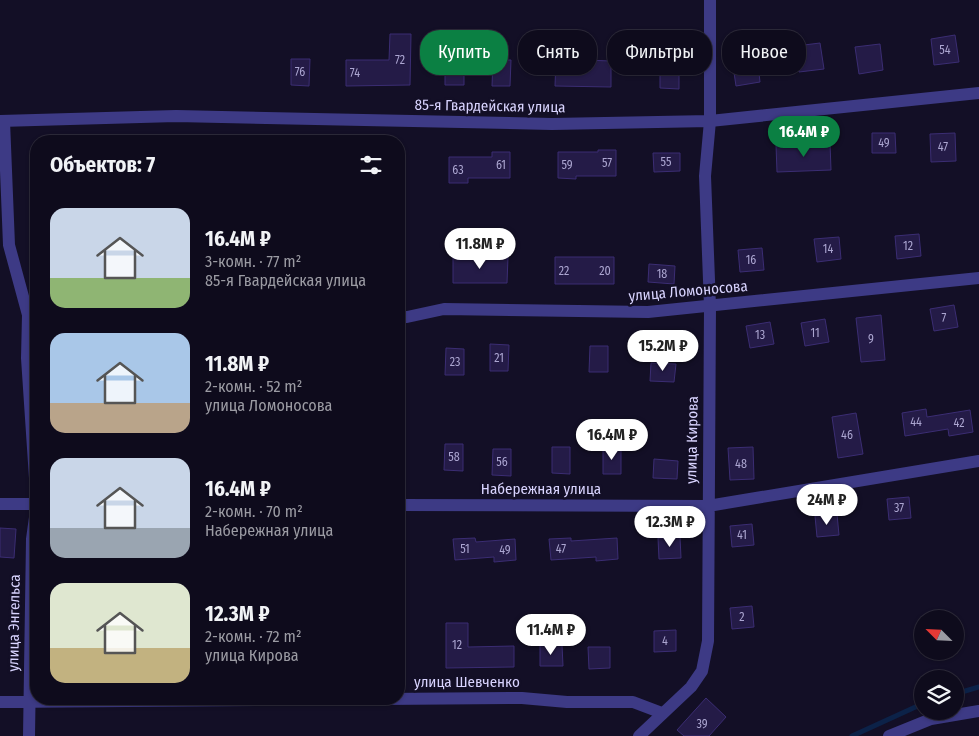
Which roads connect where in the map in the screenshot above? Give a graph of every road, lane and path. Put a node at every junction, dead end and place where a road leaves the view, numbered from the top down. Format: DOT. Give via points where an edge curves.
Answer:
graph roads {
  1 [pos="710,0"];
  2 [pos="979,93"];
  3 [pos="710,120"];
  4 [pos="2,121"];
  5 [pos="979,278"];
  6 [pos="710,306"];
  7 [pos="30,309"];
  8 [pos="405,317"];
  9 [pos="30,332"];
  10 [pos="30,403"];
  11 [pos="979,461"];
  12 [pos="0,504"];
  13 [pos="30,504"];
  14 [pos="405,505"];
  15 [pos="708,506"];
  16 [pos="30,647"];
  17 [pos="405,699"];
  18 [pos="0,702"];
  19 [pos="29,702"];
  20 [pos="979,711"];
  21 [pos="662,713"];
  22 [pos="29,736"];
  23 [pos="639,736"];
  24 [pos="889,736"];
  1 -- 3 [label="street, улица Кирова"];
  2 -- 3 [label="street, 85-я Гвардейская улица"];
  3 -- 4 [label="street, 85-я Гвардейская улица" via="552,124 176,116"];
  3 -- 6 [label="street, улица Кирова" via="705,176"];
  4 -- 7 [label="street" via="9,245"];
  5 -- 6 [label="street, улица Ломоносова"];
  6 -- 8 [label="street, улица Ломоносова" via="648,312 444,309"];
  6 -- 15 [label="street, улица Кирова"];
  9 -- 10 [label="street" via="27,358"];
  11 -- 15 [label="street, Набережная улица"];
  12 -- 13 [label="street"];
  14 -- 15 [label="street, Набережная улица"];
  15 -- 21 [label="street, улица Кирова" via="708,640 702,671 691,687"];
  16 -- 19 [label="street, улица Энгельса"];
  17 -- 21 [label="street, улица Шевченко" via="522,698 633,702"];
  18 -- 19 [label="street, улица Шевченко"];
  19 -- 22 [label="street, улица Энгельса"];
  20 -- 24 [label="street" via="931,718"];
  21 -- 23 [label="street, улица Кирова"];
}
